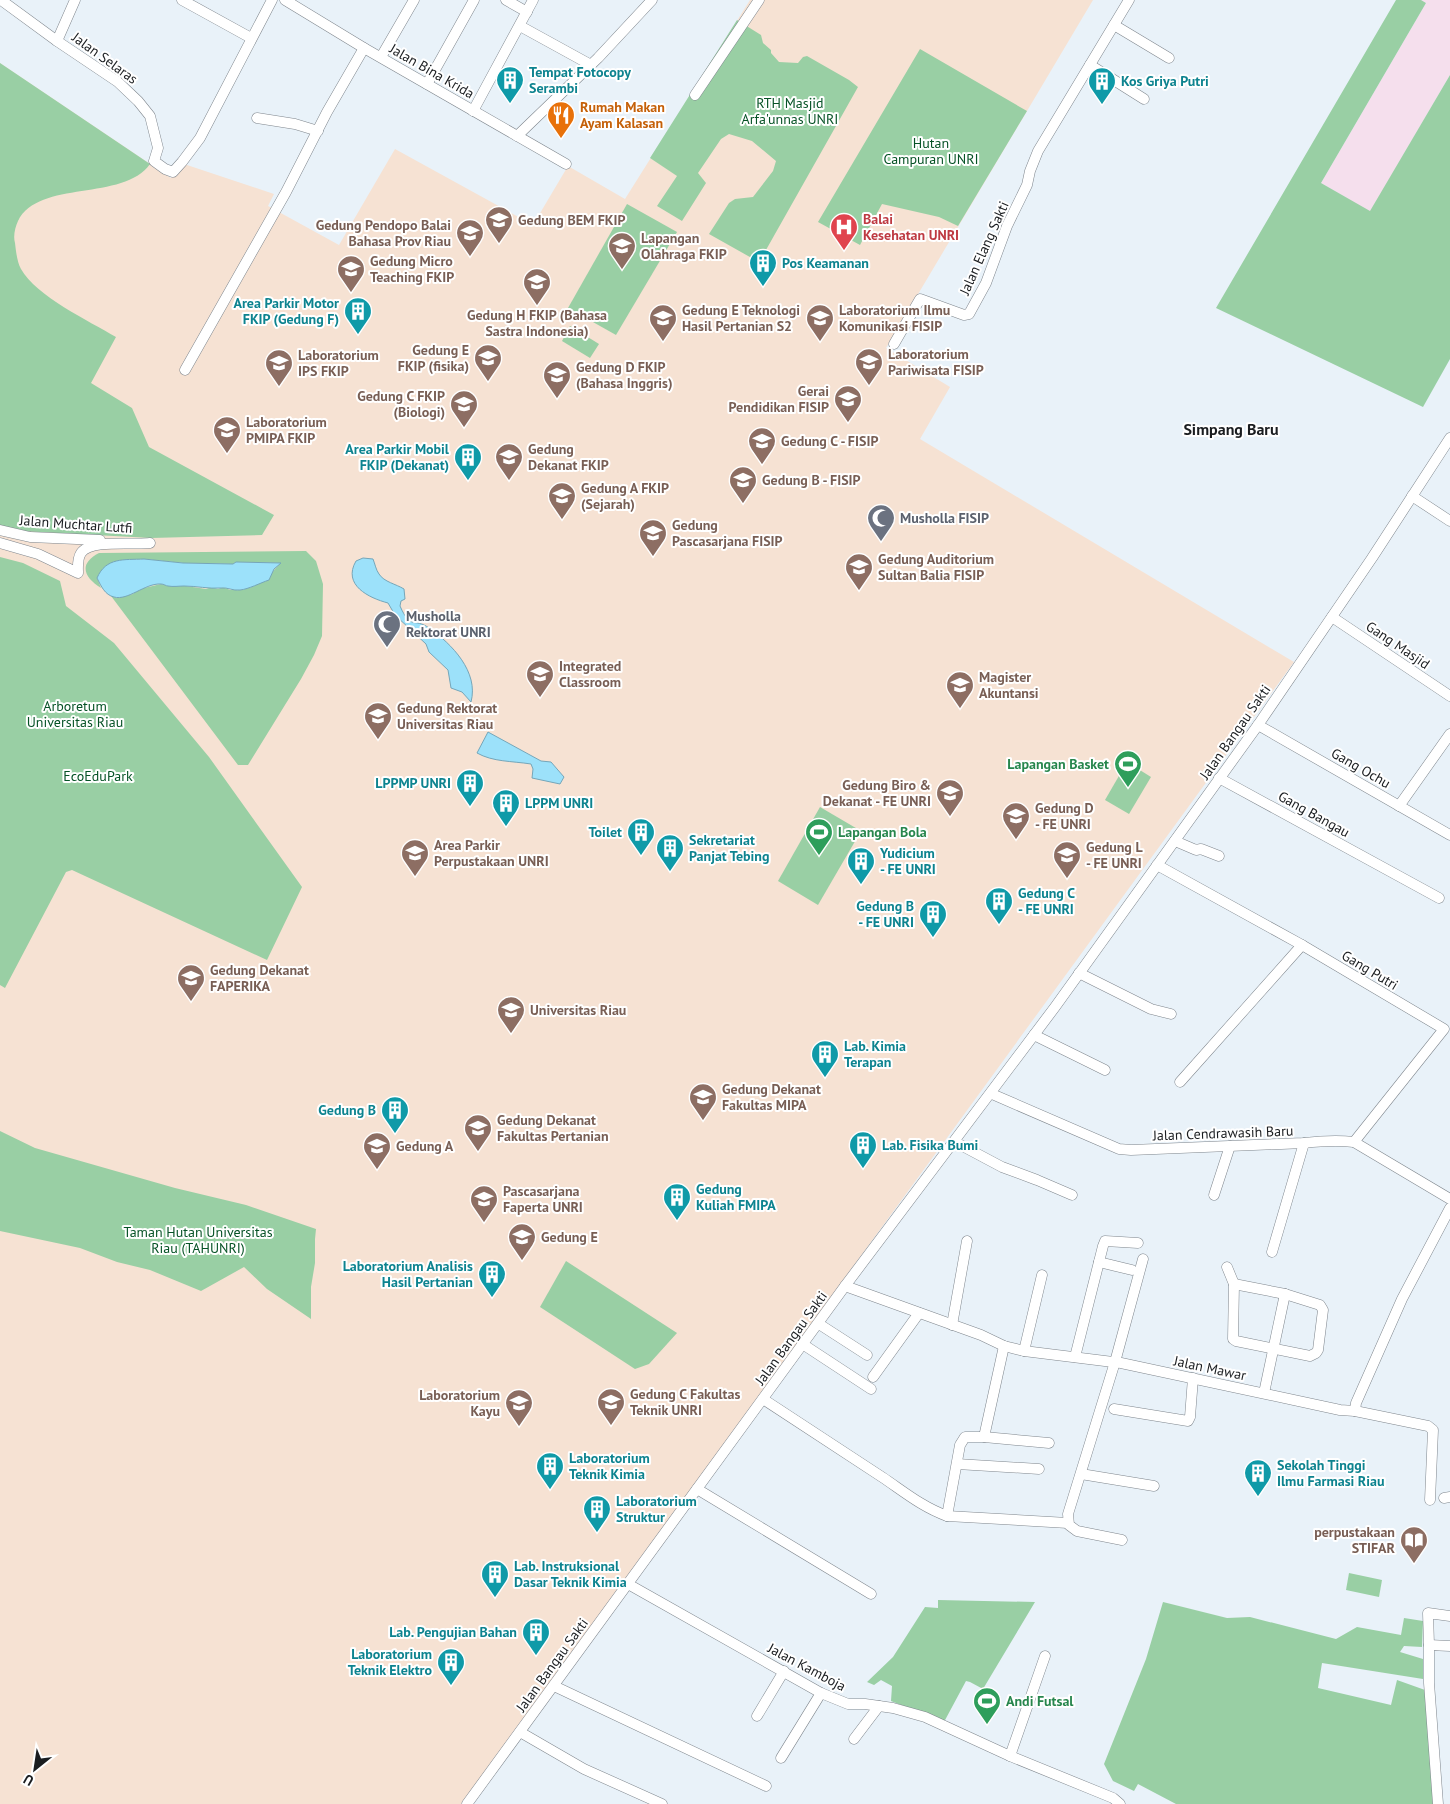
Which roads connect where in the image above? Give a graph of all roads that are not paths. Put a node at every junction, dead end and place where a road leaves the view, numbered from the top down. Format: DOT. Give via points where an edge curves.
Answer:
graph roads {
  1 [pos="1,0"];
  2 [pos="75,0"];
  3 [pos="182,0"];
  4 [pos="272,0"];
  5 [pos="285,0"];
  6 [pos="414,0"];
  7 [pos="474,0"];
  8 [pos="506,0"];
  9 [pos="533,0"];
  10 [pos="652,0"];
  11 [pos="759,0"];
  12 [pos="1129,0"];
  13 [pos="527,12"];
  14 [pos="1114,25"];
  15 [pos="520,26"];
  16 [pos="251,38"];
  17 [pos="56,40"];
  18 [pos="364,48"];
  19 [pos="381,57"];
  20 [pos="1169,58"];
  21 [pos="591,65"];
  22 [pos="1090,65"];
  23 [pos="427,84"];
  24 [pos="695,95"];
  25 [pos="1144,99"];
  26 [pos="473,110"];
  27 [pos="256,118"];
  28 [pos="318,131"];
  29 [pos="517,136"];
  30 [pos="566,164"];
  31 [pos="894,344"];
  32 [pos="185,370"];
  33 [pos="1450,438"];
  34 [pos="1412,496"];
  35 [pos="1450,520"];
  36 [pos="0,530"];
  37 [pos="0,543"];
  38 [pos="1332,617"];
  39 [pos="1450,696"];
  40 [pos="1258,725"];
  41 [pos="1450,734"];
  42 [pos="1219,778"];
  43 [pos="1399,806"];
  44 [pos="1450,835"];
  45 [pos="1175,841"];
  46 [pos="1219,856"];
  47 [pos="1156,864"];
  48 [pos="1439,898"];
  49 [pos="1302,945"];
  50 [pos="1079,973"];
  51 [pos="1171,1014"];
  52 [pos="1447,1025"];
  53 [pos="1034,1035"];
  54 [pos="1105,1070"];
  55 [pos="1180,1082"];
  56 [pos="992,1094"];
  57 [pos="955,1142"];
  58 [pos="1354,1142"];
  59 [pos="1304,1143"];
  60 [pos="1230,1146"];
  61 [pos="1072,1195"];
  62 [pos="1214,1195"];
  63 [pos="1450,1199"];
  64 [pos="1449,1210"];
  65 [pos="967,1241"];
  66 [pos="1138,1242"];
  67 [pos="1272,1252"];
  68 [pos="1143,1259"];
  69 [pos="1099,1262"];
  70 [pos="1227,1267"];
  71 [pos="1132,1270"];
  72 [pos="1042,1275"];
  73 [pos="1234,1284"];
  74 [pos="846,1286"];
  75 [pos="1285,1294"];
  76 [pos="919,1313"];
  77 [pos="819,1324"];
  78 [pos="952,1325"];
  79 [pos="804,1345"];
  80 [pos="1004,1346"];
  81 [pos="1274,1349"];
  82 [pos="1024,1351"];
  83 [pos="867,1355"];
  84 [pos="1075,1357"];
  85 [pos="1115,1362"];
  86 [pos="873,1377"];
  87 [pos="1194,1378"];
  88 [pos="871,1389"];
  89 [pos="1264,1393"];
  90 [pos="763,1399"];
  91 [pos="1114,1409"];
  92 [pos="1354,1411"];
  93 [pos="984,1437"];
  94 [pos="1049,1443"];
  95 [pos="957,1464"];
  96 [pos="1039,1470"];
  97 [pos="1081,1474"];
  98 [pos="1154,1486"];
  99 [pos="697,1489"];
  100 [pos="1430,1500"];
  101 [pos="947,1516"];
  102 [pos="1068,1523"];
  103 [pos="1122,1540"];
  104 [pos="628,1584"];
  105 [pos="871,1594"];
  106 [pos="1450,1616"];
  107 [pos="1429,1645"];
  108 [pos="1450,1646"];
  109 [pos="1045,1656"];
  110 [pos="784,1672"];
  111 [pos="554,1686"];
  112 [pos="821,1693"];
  113 [pos="879,1706"];
  114 [pos="757,1716"];
  115 [pos="520,1732"];
  116 [pos="854,1739"];
  117 [pos="1010,1756"];
  118 [pos="781,1758"];
  119 [pos="766,1786"];
  120 [pos="467,1804"];
  121 [pos="662,1804"];
  122 [pos="1120,1804"];
  123 [pos="1438,1804"];
  1 -- 17 [label="street, Jalan Selaras"];
  2 -- 17 [label="street"];
  3 -- 16 [label="street"];
  4 -- 16 [label="street"];
  5 -- 18 [label="street, Jalan Bina Krida"];
  6 -- 19 [label="street"];
  7 -- 23 [label="street"];
  8 -- 13 [label="street"];
  9 -- 13 [label="street"];
  10 -- 21 [label="street"];
  11 -- 24 [label="street"];
  12 -- 14 [label="street"];
  13 -- 15 [label="street"];
  14 -- 20 [label="street"];
  14 -- 22 [label="street"];
  15 -- 21 [label="street"];
  15 -- 26 [label="street"];
  16 -- 17 [label="street, Jalan Selaras" via="200,138 173,172 154,161 158,148 150,116 138,101 118,82"];
  18 -- 19 [label="street, Jalan Bina Krida"];
  18 -- 28 [label="street"];
  19 -- 23 [label="street, Jalan Bina Krida"];
  21 -- 29 [label="street"];
  22 -- 25 [label="street"];
  22 -- 31 [label="street, Jalan Elang Sakti" via="1038,152 986,283 969,314 920,299"];
  23 -- 26 [label="street, Jalan Bina Krida"];
  26 -- 29 [label="street, Jalan Bina Krida"];
  27 -- 28 [label="street"];
  28 -- 32 [label="street"];
  29 -- 30 [label="street, Jalan Bina Krida"];
  33 -- 34 [label="street, Jalan Bangau Sakti"];
  34 -- 35 [label="street"];
  34 -- 38 [label="street, Jalan Bangau Sakti"];
  36 -- 37 [label="street, Jalan Muchtar Lutfi" via="30,537 150,543 88,547 79,556 78,573 38,554"];
  38 -- 39 [label="street, Gang Masjid"];
  38 -- 40 [label="street, Jalan Bangau Sakti"];
  40 -- 42 [label="street, Jalan Bangau Sakti"];
  40 -- 43 [label="street, Gang Ochu"];
  41 -- 43 [label="street"];
  42 -- 45 [label="street, Jalan Bangau Sakti"];
  42 -- 48 [label="street, Gang Bangau"];
  43 -- 44 [label="street, Gang Ochu"];
  45 -- 46 [label="street"];
  45 -- 47 [label="street, Jalan Bangau Sakti"];
  47 -- 49 [label="street, Gang Putri"];
  47 -- 50 [label="street, Jalan Bangau Sakti"];
  49 -- 52 [label="street, Gang Putri"];
  49 -- 55 [label="street"];
  50 -- 51 [label="street" via="1151,1009"];
  50 -- 53 [label="street, Jalan Bangau Sakti"];
  52 -- 58 [label="street, Gang Putri"];
  53 -- 54 [label="street"];
  53 -- 56 [label="street, Jalan Bangau Sakti"];
  56 -- 57 [label="street, Jalan Bangau Sakti"];
  56 -- 60 [label="street, Jalan Cendrawasih Baru" via="1119,1149"];
  57 -- 61 [label="street" via="1002,1167"];
  57 -- 74 [label="street, Jalan Bangau Sakti"];
  58 -- 59 [label="street, Jalan Cendrawasih Baru"];
  58 -- 63 [label="street, Jalan Cendrawasih Baru"];
  59 -- 60 [label="street, Jalan Cendrawasih Baru"];
  59 -- 67 [label="street"];
  60 -- 62 [label="street"];
  64 -- 92 [label="street" via="1402,1299"];
  65 -- 78 [label="street"];
  66 -- 69 [label="street" via="1106,1241"];
  68 -- 85 [label="street"];
  69 -- 71 [label="street"];
  69 -- 84 [label="street"];
  70 -- 73 [label="street"];
  72 -- 82 [label="street"];
  73 -- 75 [label="street"];
  73 -- 81 [label="street" via="1233,1339"];
  74 -- 76 [label="street, Jalan Mawar"];
  74 -- 77 [label="street, Jalan Bangau Sakti"];
  75 -- 81 [label="street"];
  75 -- 81 [label="street" via="1322,1307 1318,1350 1310,1356"];
  76 -- 78 [label="street, Jalan Mawar"];
  76 -- 86 [label="street"];
  77 -- 79 [label="street, Jalan Bangau Sakti"];
  77 -- 83 [label="street"];
  78 -- 80 [label="street, Jalan Mawar"];
  79 -- 88 [label="street"];
  79 -- 90 [label="street, Jalan Bangau Sakti"];
  80 -- 82 [label="street, Jalan Mawar"];
  80 -- 93 [label="street"];
  81 -- 89 [label="street"];
  82 -- 84 [label="street, Jalan Mawar"];
  84 -- 85 [label="street, Jalan Mawar"];
  85 -- 87 [label="street, Jalan Mawar"];
  85 -- 97 [label="street"];
  87 -- 89 [label="street, Jalan Mawar"];
  87 -- 91 [label="street" via="1188,1421"];
  89 -- 92 [label="street, Jalan Mawar"];
  90 -- 99 [label="street, Jalan Bangau Sakti"];
  90 -- 101 [label="street" via="908,1496 937,1514"];
  92 -- 100 [label="street, Jalan Mawar" via="1428,1426 1434,1430"];
  93 -- 94 [label="street"];
  93 -- 95 [label="street" via="963,1439"];
  95 -- 96 [label="street"];
  95 -- 101 [label="street"];
  97 -- 98 [label="street"];
  97 -- 102 [label="street"];
  99 -- 104 [label="street, Jalan Bangau Sakti"];
  99 -- 105 [label="street"];
  101 -- 102 [label="street"];
  102 -- 103 [label="street" via="1077,1531"];
  104 -- 110 [label="street, Jalan Kamboja"];
  104 -- 111 [label="street, Jalan Bangau Sakti"];
  106 -- 107 [label="street" via="1428,1613"];
  107 -- 108 [label="street"];
  107 -- 123 [label="street"];
  109 -- 117 [label="street"];
  110 -- 112 [label="street, Jalan Kamboja"];
  110 -- 114 [label="street"];
  111 -- 115 [label="street, Jalan Bangau Sakti"];
  111 -- 119 [label="street"];
  112 -- 113 [label="street, Jalan Kamboja" via="848,1704"];
  112 -- 118 [label="street"];
  113 -- 116 [label="street"];
  113 -- 117 [label="street, Jalan Kamboja" via="925,1717"];
  115 -- 120 [label="street, Jalan Bangau Sakti"];
  115 -- 121 [label="street" via="584,1769"];
  117 -- 122 [label="street, Jalan Kamboja" via="1113,1798"];
}
